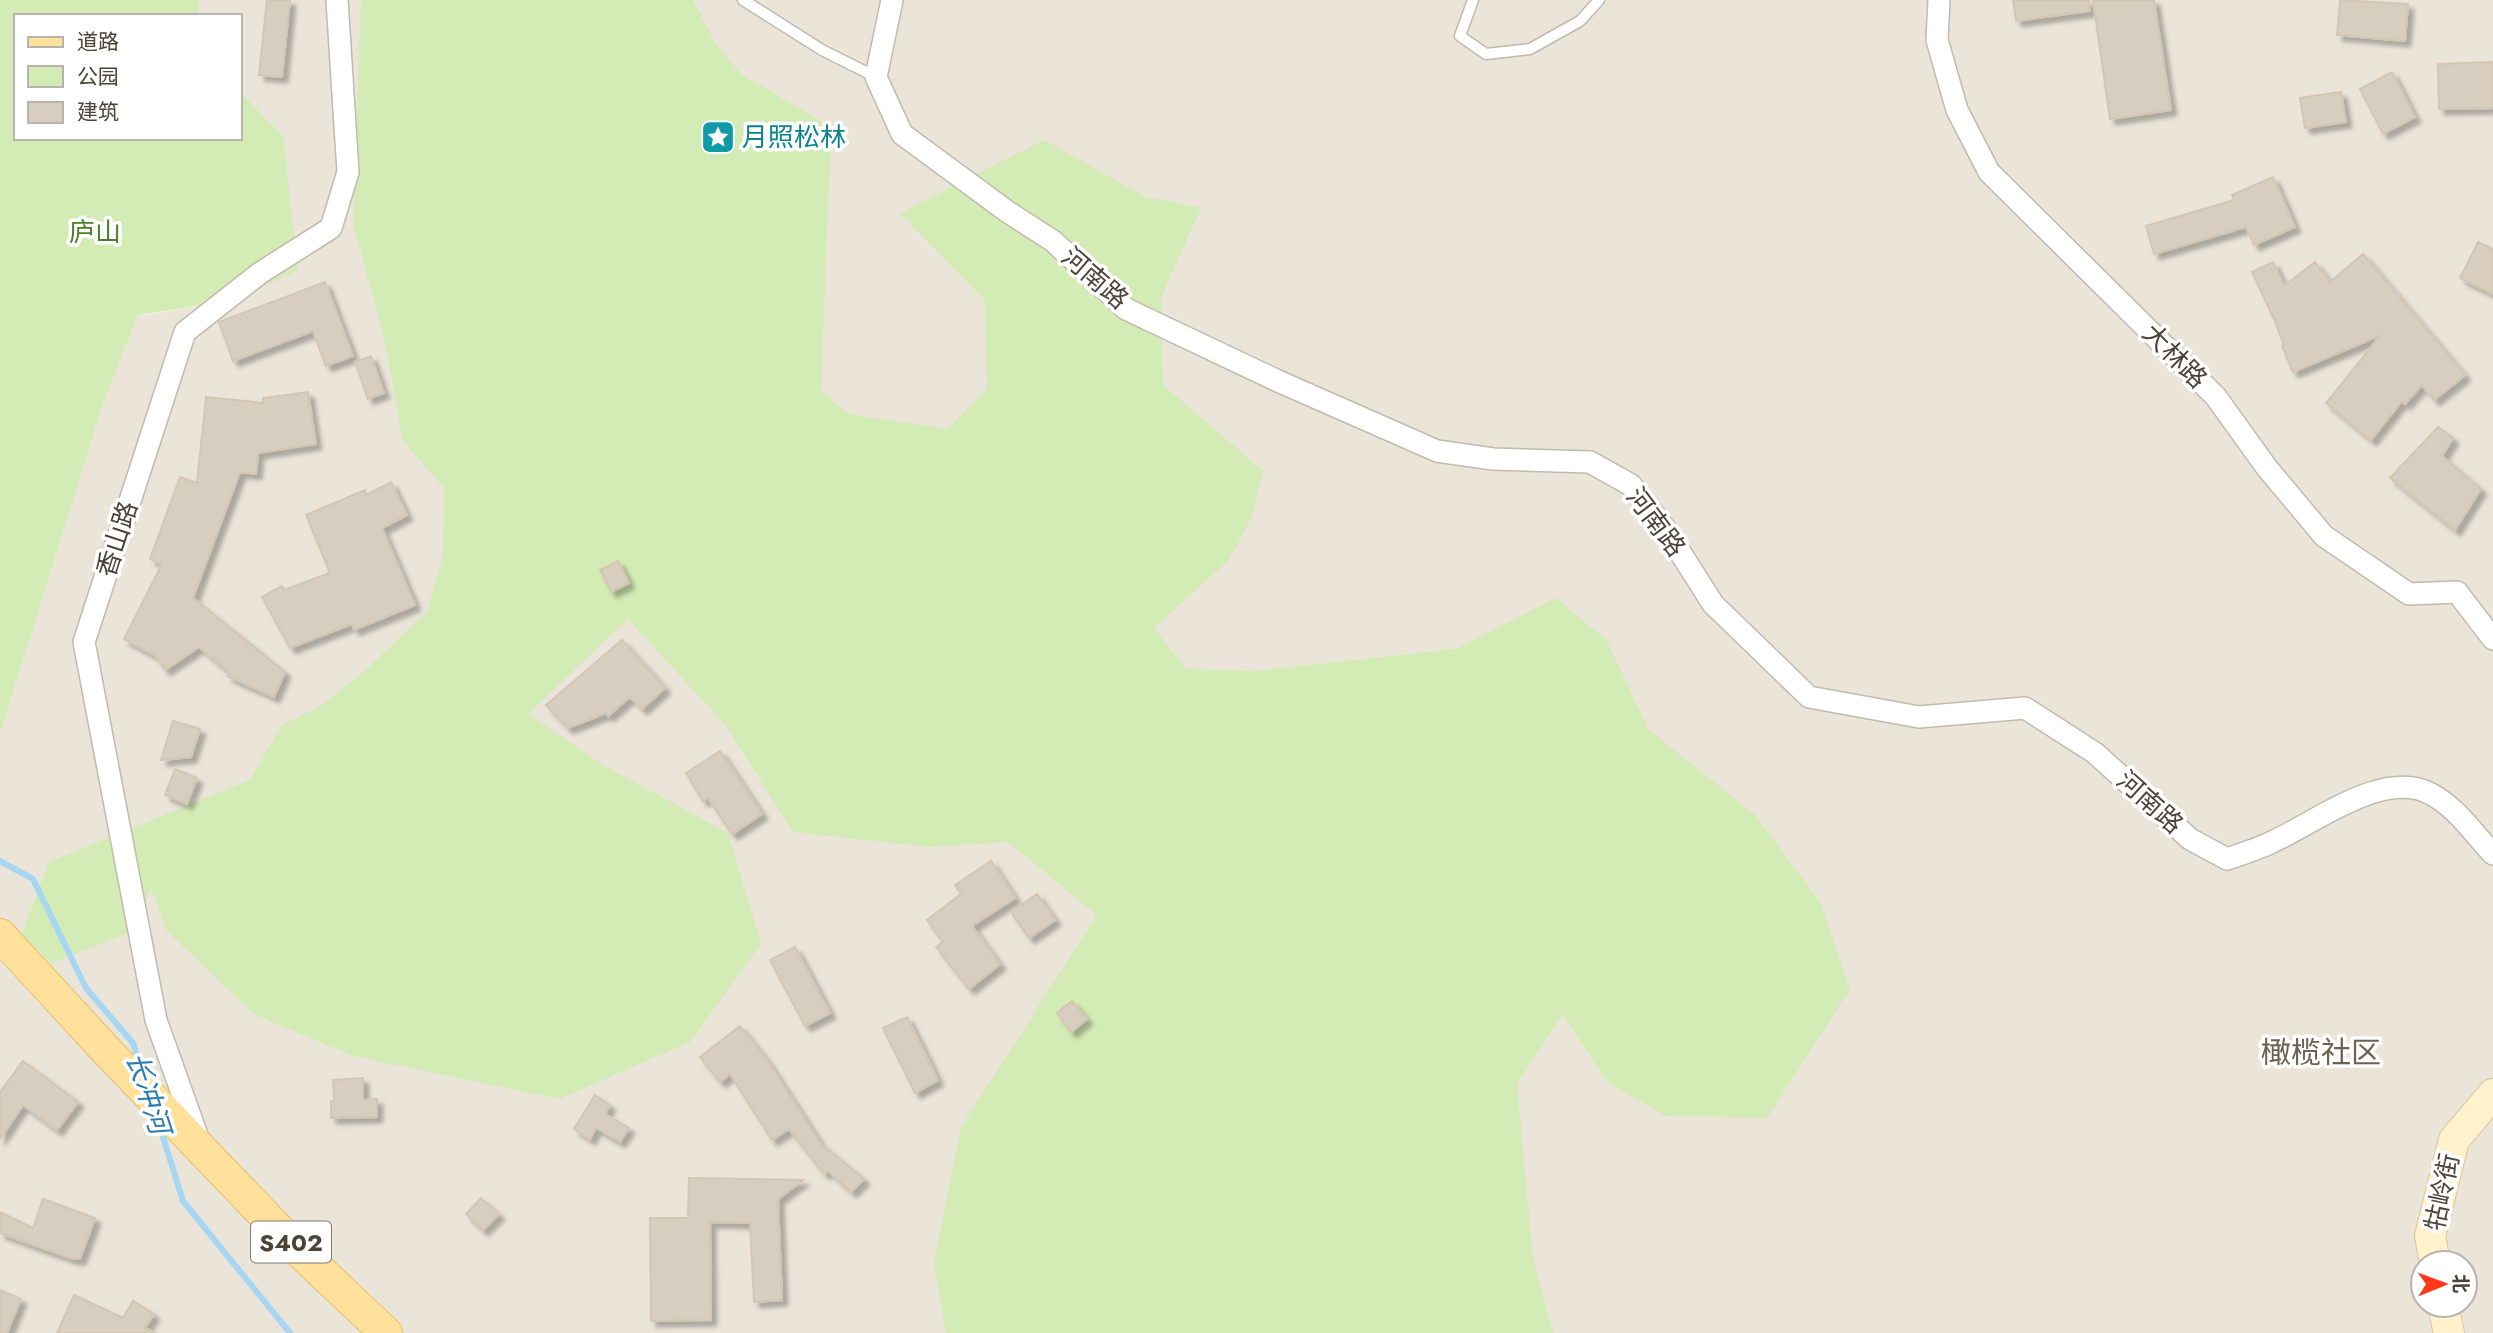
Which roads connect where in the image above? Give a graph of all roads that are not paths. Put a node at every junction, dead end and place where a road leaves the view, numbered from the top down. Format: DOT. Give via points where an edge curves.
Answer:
graph roads {
  1 [pos="338,0"];
  2 [pos="743,0"];
  3 [pos="892,0"];
  4 [pos="1473,0"];
  5 [pos="1600,0"];
  6 [pos="1939,0"];
  7 [pos="876,77"];
  8 [pos="2493,639"];
  9 [pos="2493,854"];
  10 [pos="0,935"];
  11 [pos="2493,1094"];
  12 [pos="201,1147"];
  13 [pos="2432,1249"];
  14 [pos="386,1333"];
  1 -- 12 [label="street, 香山路" via="348,172 331,228 260,273 185,332 84,642 156,1020"];
  2 -- 7 [label="lane" via="822,50"];
  3 -- 7 [label="street"];
  4 -- 5 [label="lane" via="1460,36 1486,54 1530,49 1580,21"];
  6 -- 8 [label="street, 大林路" via="1937,40 1957,110 1989,172 2216,397 2324,536 2409,594 2457,592"];
  7 -- 9 [label="street, 河南路" via="902,134 1053,241 1126,309 1437,451 1590,462 1631,485 1713,604 1809,696 1919,718 2025,708 2095,753 2190,839 2227,859 2271,843 2362,796 2405,787 2429,793 2448,805"];
  10 -- 12 [label="main road, S402"];
  11 -- 13 [label="main road, 牯岭街" via="2454,1140 2430,1236"];
  12 -- 14 [label="main road, S402" via="298,1250"];
}
